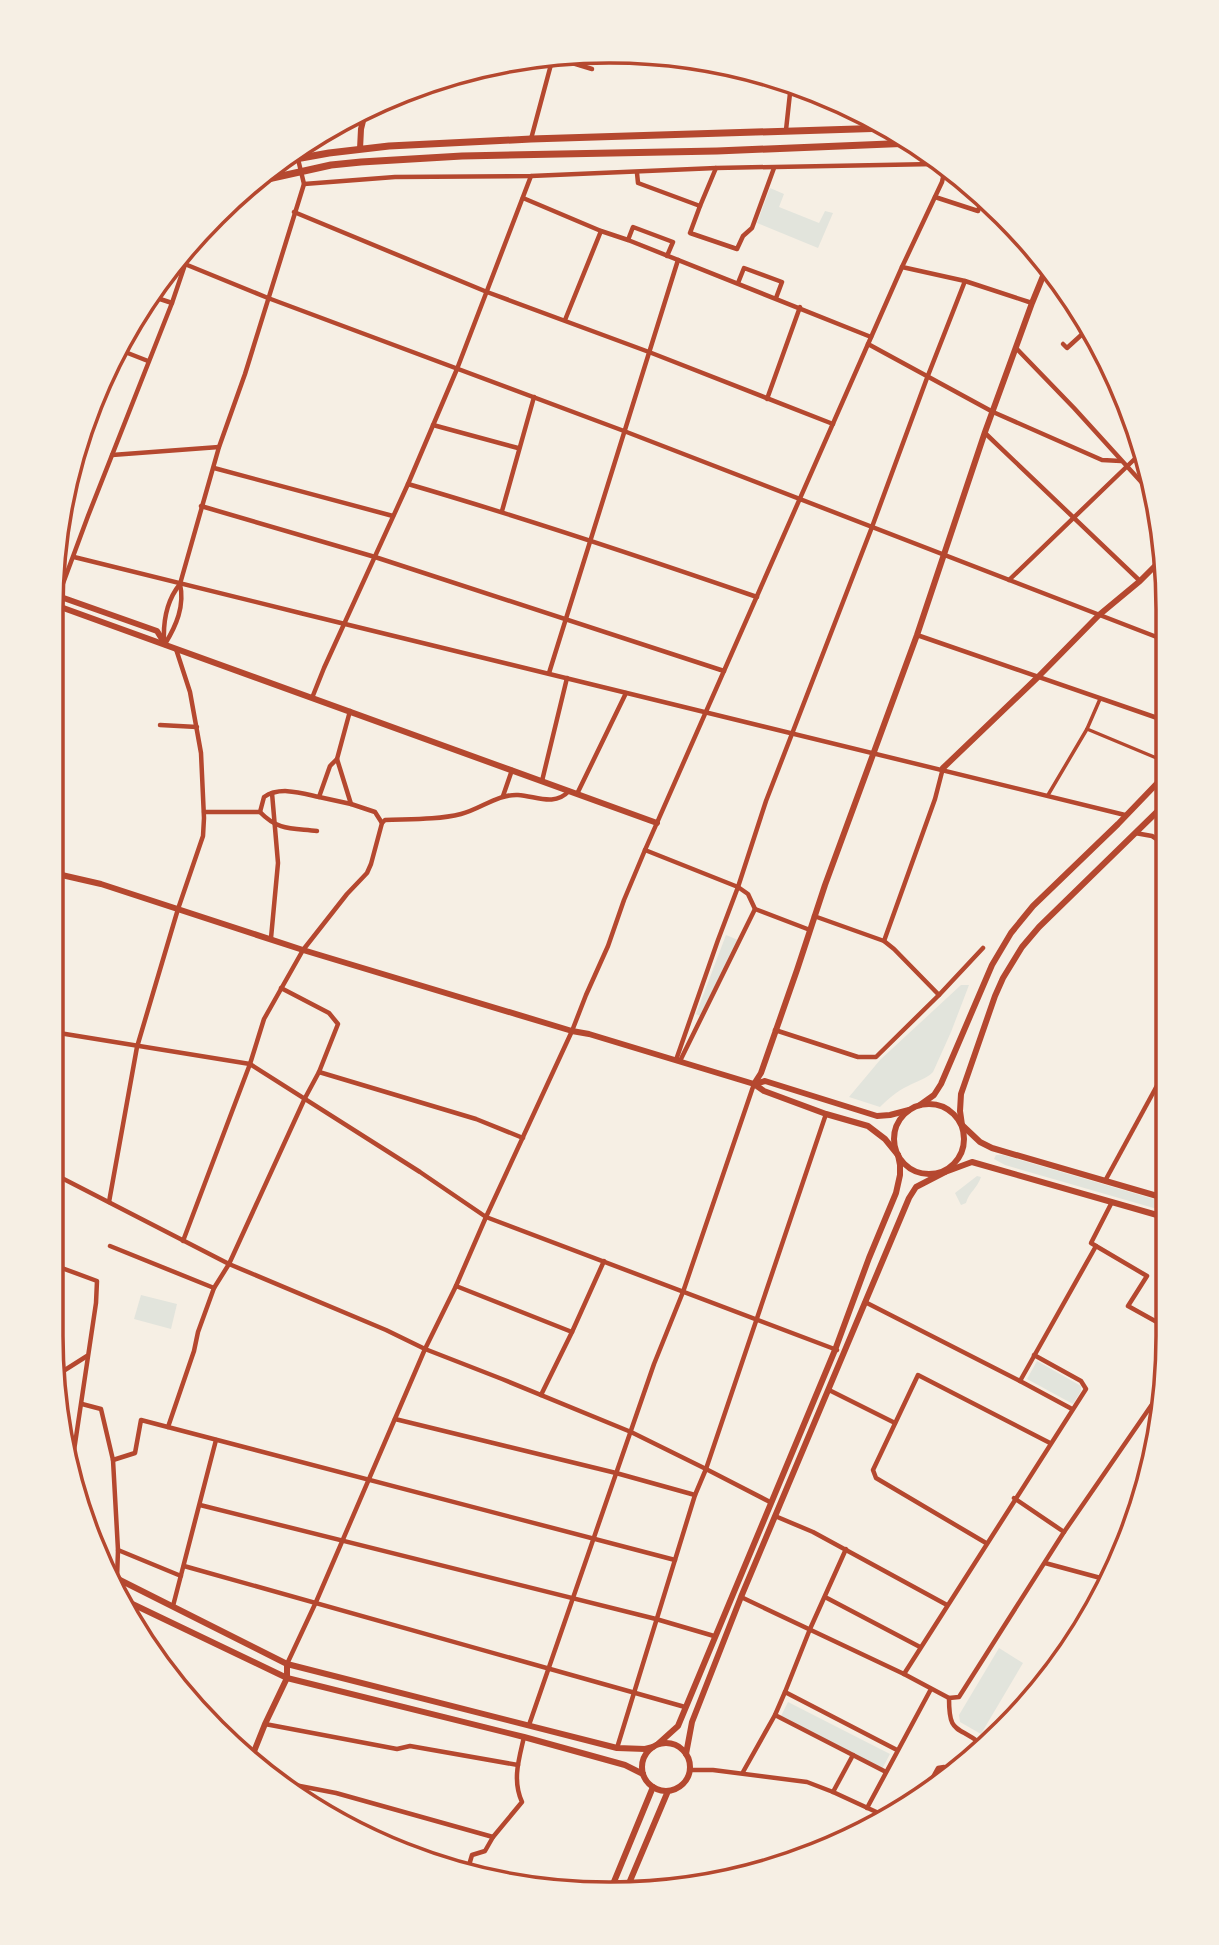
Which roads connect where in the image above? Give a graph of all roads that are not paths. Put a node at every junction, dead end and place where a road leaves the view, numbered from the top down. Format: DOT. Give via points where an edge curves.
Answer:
graph roads {
  1 [pos="576,64"];
  2 [pos="550,67"];
  3 [pos="592,69"];
  4 [pos="790,94"];
  5 [pos="362,122"];
  6 [pos="869,128"];
  7 [pos="786,130"];
  8 [pos="531,139"];
  9 [pos="897,145"];
  10 [pos="360,149"];
  11 [pos="301,158"];
  12 [pos="298,161"];
  13 [pos="361,162"];
  14 [pos="926,164"];
  15 [pos="774,168"];
  16 [pos="716,169"];
  17 [pos="301,172"];
  18 [pos="637,173"];
  19 [pos="531,176"];
  20 [pos="943,177"];
  21 [pos="275,178"];
  22 [pos="304,184"];
  23 [pos="935,197"];
  24 [pos="523,198"];
  25 [pos="700,206"];
  26 [pos="979,207"];
  27 [pos="294,212"];
  28 [pos="601,231"];
  29 [pos="628,240"];
  30 [pos="667,256"];
  31 [pos="678,260"];
  32 [pos="186,265"];
  33 [pos="184,267"];
  34 [pos="902,267"];
  35 [pos="1043,277"];
  36 [pos="965,281"];
  37 [pos="738,284"];
  38 [pos="487,292"];
  39 [pos="268,298"];
  40 [pos="776,298"];
  41 [pos="160,299"];
  42 [pos="172,303"];
  43 [pos="1032,303"];
  44 [pos="800,307"];
  45 [pos="565,320"];
  46 [pos="1082,334"];
  47 [pos="872,337"];
  48 [pos="868,344"];
  49 [pos="1063,344"];
  50 [pos="1016,348"];
  51 [pos="649,352"];
  52 [pos="127,353"];
  53 [pos="148,361"];
  54 [pos="457,369"];
  55 [pos="927,378"];
  56 [pos="534,397"];
  57 [pos="767,399"];
  58 [pos="993,412"];
  59 [pos="833,424"];
  60 [pos="433,425"];
  61 [pos="624,431"];
  62 [pos="985,432"];
  63 [pos="219,447"];
  64 [pos="518,448"];
  65 [pos="111,456"];
  66 [pos="1134,460"];
  67 [pos="1121,461"];
  68 [pos="1127,467"];
  69 [pos="214,468"];
  70 [pos="1140,481"];
  71 [pos="408,484"];
  72 [pos="800,499"];
  73 [pos="201,506"];
  74 [pos="502,511"];
  75 [pos="393,516"];
  76 [pos="1073,519"];
  77 [pos="873,527"];
  78 [pos="591,540"];
  79 [pos="943,555"];
  80 [pos="74,557"];
  81 [pos="375,557"];
  82 [pos="1154,567"];
  83 [pos="1009,580"];
  84 [pos="1140,581"];
  85 [pos="64,582"];
  86 [pos="180,583"];
  87 [pos="757,597"];
  88 [pos="63,598"];
  89 [pos="63,608"];
  90 [pos="1099,615"];
  91 [pos="565,619"];
  92 [pos="344,623"];
  93 [pos="917,635"];
  94 [pos="1156,637"];
  95 [pos="165,645"];
  96 [pos="176,649"];
  97 [pos="724,671"];
  98 [pos="549,674"];
  99 [pos="1038,677"];
  100 [pos="567,678"];
  101 [pos="626,693"];
  102 [pos="312,698"];
  103 [pos="1100,698"];
  104 [pos="350,711"];
  105 [pos="706,712"];
  106 [pos="1156,718"];
  107 [pos="160,725"];
  108 [pos="197,727"];
  109 [pos="1087,729"];
  110 [pos="793,732"];
  111 [pos="873,752"];
  112 [pos="1156,758"];
  113 [pos="337,759"];
  114 [pos="943,768"];
  115 [pos="512,771"];
  116 [pos="542,781"];
  117 [pos="1156,784"];
  118 [pos="569,791"];
  119 [pos="272,792"];
  120 [pos="577,794"];
  121 [pos="503,796"];
  122 [pos="1048,796"];
  123 [pos="319,797"];
  124 [pos="351,804"];
  125 [pos="204,812"];
  126 [pos="260,812"];
  127 [pos="1156,813"];
  128 [pos="1126,816"];
  129 [pos="382,823"];
  130 [pos="657,823"];
  131 [pos="274,824"];
  132 [pos="317,831"];
  133 [pos="1135,833"];
  134 [pos="1156,839"];
  135 [pos="645,850"];
  136 [pos="63,875"];
  137 [pos="738,887"];
  138 [pos="178,909"];
  139 [pos="755,909"];
  140 [pos="814,916"];
  141 [pos="810,930"];
  142 [pos="271,938"];
  143 [pos="884,941"];
  144 [pos="983,948"];
  145 [pos="303,950"];
  146 [pos="281,988"];
  147 [pos="939,995"];
  148 [pos="775,1030"];
  149 [pos="572,1031"];
  150 [pos="63,1034"];
  151 [pos="137,1046"];
  152 [pos="678,1061"];
  153 [pos="250,1064"];
  154 [pos="319,1072"];
  155 [pos="754,1084"];
  156 [pos="1156,1088"];
  157 [pos="304,1098"];
  158 [pos="920,1105"];
  159 [pos="909,1111"];
  160 [pos="826,1114"];
  161 [pos="962,1125"];
  162 [pos="523,1138"];
  163 [pos="898,1155"];
  164 [pos="945,1171"];
  165 [pos="63,1179"];
  166 [pos="1105,1181"];
  167 [pos="1156,1196"];
  168 [pos="109,1202"];
  169 [pos="1112,1202"];
  170 [pos="1156,1215"];
  171 [pos="486,1217"];
  172 [pos="183,1241"];
  173 [pos="110,1246"];
  174 [pos="1096,1246"];
  175 [pos="869,1258"];
  176 [pos="604,1261"];
  177 [pos="882,1261"];
  178 [pos="229,1264"];
  179 [pos="63,1269"];
  180 [pos="456,1286"];
  181 [pos="214,1288"];
  182 [pos="683,1292"];
  183 [pos="864,1302"];
  184 [pos="755,1319"];
  185 [pos="1156,1322"];
  186 [pos="572,1332"];
  187 [pos="425,1349"];
  188 [pos="835,1350"];
  189 [pos="844,1354"];
  190 [pos="1034,1355"];
  191 [pos="87,1356"];
  192 [pos="64,1371"];
  193 [pos="1020,1381"];
  194 [pos="830,1390"];
  195 [pos="541,1395"];
  196 [pos="82,1404"];
  197 [pos="1151,1406"];
  198 [pos="1072,1409"];
  199 [pos="395,1419"];
  200 [pos="895,1423"];
  201 [pos="168,1427"];
  202 [pos="631,1433"];
  203 [pos="216,1440"];
  204 [pos="1050,1443"];
  205 [pos="75,1446"];
  206 [pos="113,1460"];
  207 [pos="706,1469"];
  208 [pos="616,1473"];
  209 [pos="369,1479"];
  210 [pos="695,1494"];
  211 [pos="1014,1499"];
  212 [pos="770,1502"];
  213 [pos="200,1505"];
  214 [pos="764,1518"];
  215 [pos="774,1519"];
  216 [pos="1064,1532"];
  217 [pos="594,1538"];
  218 [pos="343,1540"];
  219 [pos="986,1543"];
  220 [pos="846,1549"];
  221 [pos="118,1550"];
  222 [pos="675,1560"];
  223 [pos="1045,1563"];
  224 [pos="184,1566"];
  225 [pos="115,1568"];
  226 [pos="181,1576"];
  227 [pos="1100,1578"];
  228 [pos="121,1580"];
  229 [pos="741,1597"];
  230 [pos="825,1597"];
  231 [pos="571,1599"];
  232 [pos="316,1602"];
  233 [pos="134,1605"];
  234 [pos="947,1605"];
  235 [pos="173,1606"];
  236 [pos="656,1619"];
  237 [pos="810,1629"];
  238 [pos="714,1636"];
  239 [pos="920,1647"];
  240 [pos="286,1664"];
  241 [pos="550,1668"];
  242 [pos="904,1674"];
  243 [pos="287,1678"];
  244 [pos="931,1689"];
  245 [pos="785,1692"];
  246 [pos="634,1693"];
  247 [pos="949,1698"];
  248 [pos="686,1708"];
  249 [pos="775,1715"];
  250 [pos="265,1724"];
  251 [pos="529,1725"];
  252 [pos="524,1737"];
  253 [pos="976,1740"];
  254 [pos="655,1745"];
  255 [pos="617,1748"];
  256 [pos="254,1750"];
  257 [pos="897,1751"];
  258 [pos="686,1754"];
  259 [pos="853,1755"];
  260 [pos="518,1765"];
  261 [pos="690,1770"];
  262 [pos="886,1772"];
  263 [pos="743,1773"];
  264 [pos="643,1774"];
  265 [pos="301,1786"];
  266 [pos="653,1787"];
  267 [pos="668,1791"];
  268 [pos="833,1792"];
  269 [pos="867,1808"];
  270 [pos="877,1812"];
  271 [pos="493,1837"];
  272 [pos="470,1863"];
  273 [pos="631,1881"];
  274 [pos="614,1882"];
  1 -- 3 [label="street"];
  2 -- 8 [label="street"];
  4 -- 7 [label="street"];
  5 -- 10 [label="main road"];
  6 -- 7 [label="main road"];
  7 -- 8 [label="main road"];
  8 -- 10 [label="main road"];
  9 -- 13 [label="main road"];
  10 -- 11 [label="main road"];
  10 -- 13 [label="main road"];
  12 -- 17 [label="street"];
  13 -- 17 [label="main road"];
  14 -- 15 [label="street"];
  15 -- 16 [label="street"];
  15 -- 25 [label="street" via="752,228 737,249 690,233"];
  16 -- 18 [label="street"];
  16 -- 25 [label="street"];
  17 -- 21 [label="main road"];
  17 -- 22 [label="street"];
  18 -- 19 [label="street"];
  18 -- 25 [label="street" via="638,183"];
  19 -- 22 [label="street" via="395,177"];
  19 -- 24 [label="street"];
  20 -- 23 [label="street"];
  22 -- 27 [label="street"];
  23 -- 26 [label="street" via="978,211"];
  23 -- 34 [label="street"];
  24 -- 28 [label="street"];
  24 -- 38 [label="street"];
  27 -- 38 [label="street"];
  27 -- 39 [label="street"];
  28 -- 29 [label="street"];
  28 -- 45 [label="street"];
  29 -- 30 [label="street"];
  29 -- 30 [label="street" via="632,227 673,242"];
  30 -- 31 [label="street"];
  31 -- 37 [label="street"];
  31 -- 51 [label="street"];
  32 -- 39 [label="street"];
  33 -- 42 [label="street"];
  34 -- 36 [label="street"];
  34 -- 47 [label="street"];
  35 -- 43 [label="main road"];
  36 -- 43 [label="street"];
  36 -- 55 [label="street"];
  37 -- 40 [label="street"];
  37 -- 40 [label="street" via="744,268 782,282"];
  38 -- 45 [label="street"];
  38 -- 54 [label="street"];
  39 -- 54 [label="street"];
  39 -- 63 [label="street"];
  40 -- 44 [label="street"];
  41 -- 42 [label="street"];
  42 -- 53 [label="street"];
  43 -- 50 [label="main road"];
  44 -- 47 [label="street"];
  44 -- 57 [label="street"];
  45 -- 51 [label="street"];
  46 -- 49 [label="street" via="1067,348"];
  47 -- 48 [label="street"];
  48 -- 55 [label="street"];
  48 -- 59 [label="street"];
  50 -- 58 [label="main road"];
  50 -- 67 [label="street"];
  51 -- 57 [label="street"];
  51 -- 61 [label="street"];
  52 -- 53 [label="street"];
  53 -- 65 [label="street"];
  54 -- 56 [label="street"];
  54 -- 60 [label="street"];
  55 -- 58 [label="street"];
  55 -- 77 [label="street"];
  56 -- 61 [label="street"];
  56 -- 64 [label="street"];
  57 -- 59 [label="street"];
  58 -- 62 [label="main road"];
  58 -- 67 [label="street" via="1102,460"];
  59 -- 72 [label="street"];
  60 -- 64 [label="street"];
  60 -- 71 [label="street"];
  61 -- 72 [label="street"];
  61 -- 78 [label="street"];
  62 -- 76 [label="street"];
  62 -- 79 [label="main road"];
  63 -- 65 [label="street"];
  63 -- 69 [label="street"];
  64 -- 74 [label="street"];
  65 -- 80 [label="street"];
  66 -- 68 [label="street"];
  67 -- 68 [label="street"];
  68 -- 70 [label="street"];
  68 -- 76 [label="street"];
  69 -- 73 [label="street"];
  69 -- 75 [label="street"];
  71 -- 74 [label="street"];
  71 -- 75 [label="street"];
  72 -- 77 [label="street"];
  72 -- 87 [label="street"];
  73 -- 81 [label="street"];
  73 -- 86 [label="street"];
  74 -- 78 [label="street"];
  75 -- 81 [label="street"];
  76 -- 83 [label="street"];
  76 -- 84 [label="street"];
  77 -- 79 [label="street"];
  77 -- 110 [label="street"];
  78 -- 87 [label="street"];
  78 -- 91 [label="street"];
  79 -- 83 [label="street"];
  79 -- 93 [label="main road"];
  80 -- 85 [label="street"];
  80 -- 86 [label="street"];
  81 -- 91 [label="street"];
  81 -- 92 [label="street"];
  82 -- 84 [label="main road"];
  83 -- 90 [label="street"];
  84 -- 90 [label="main road"];
  86 -- 92 [label="street"];
  86 -- 95 [label="street" via="163,626"];
  86 -- 95 [label="street" via="183,597 175,629"];
  87 -- 97 [label="street"];
  88 -- 95 [label="main road" via="157,631"];
  89 -- 95 [label="main road"];
  90 -- 94 [label="street"];
  90 -- 99 [label="main road"];
  91 -- 97 [label="street"];
  91 -- 98 [label="street"];
  92 -- 98 [label="street"];
  92 -- 102 [label="street"];
  93 -- 99 [label="street"];
  93 -- 111 [label="main road"];
  95 -- 96 [label="main road"];
  96 -- 102 [label="main road"];
  96 -- 108 [label="street"];
  97 -- 105 [label="street"];
  98 -- 100 [label="street"];
  99 -- 103 [label="street"];
  99 -- 114 [label="main road"];
  100 -- 101 [label="street"];
  100 -- 116 [label="street"];
  101 -- 105 [label="street"];
  101 -- 120 [label="street"];
  102 -- 104 [label="main road"];
  103 -- 106 [label="street"];
  103 -- 109 [label="street"];
  104 -- 113 [label="street"];
  104 -- 115 [label="main road"];
  105 -- 110 [label="street"];
  105 -- 130 [label="street"];
  107 -- 108 [label="street"];
  108 -- 125 [label="street"];
  109 -- 112 [label="street"];
  109 -- 122 [label="street"];
  110 -- 111 [label="street"];
  110 -- 137 [label="street"];
  111 -- 114 [label="street"];
  111 -- 140 [label="main road"];
  113 -- 123 [label="street"];
  113 -- 124 [label="street"];
  114 -- 122 [label="street"];
  114 -- 143 [label="street"];
  115 -- 116 [label="main road"];
  115 -- 121 [label="street"];
  116 -- 118 [label="main road"];
  117 -- 128 [label="main road"];
  118 -- 120 [label="main road"];
  118 -- 121 [label="street" via="556,800"];
  119 -- 123 [label="street"];
  119 -- 126 [label="street" via="264,797"];
  119 -- 131 [label="street"];
  120 -- 130 [label="main road"];
  121 -- 129 [label="street" via="460,814"];
  122 -- 128 [label="street"];
  123 -- 124 [label="street"];
  124 -- 129 [label="street" via="375,812"];
  125 -- 126 [label="street"];
  125 -- 138 [label="street" via="203,836"];
  126 -- 131 [label="street"];
  127 -- 133 [label="main road"];
  128 -- 158 [label="main road" via="1032,906 1011,933 992,965 941,1084"];
  129 -- 145 [label="street" via="367,873"];
  130 -- 135 [label="street"];
  131 -- 132 [label="street"];
  131 -- 142 [label="street" via="278,863"];
  133 -- 134 [label="street"];
  133 -- 161 [label="main road" via="1021,947 995,996 961,1094"];
  135 -- 137 [label="street"];
  135 -- 149 [label="street"];
  136 -- 138 [label="main road"];
  137 -- 139 [label="street" via="748,894"];
  137 -- 152 [label="street"];
  138 -- 142 [label="main road"];
  138 -- 151 [label="street"];
  139 -- 141 [label="street"];
  139 -- 152 [label="street"];
  140 -- 141 [label="main road"];
  140 -- 143 [label="street"];
  141 -- 148 [label="main road"];
  142 -- 145 [label="main road"];
  143 -- 147 [label="street"];
  144 -- 147 [label="street"];
  145 -- 146 [label="street"];
  145 -- 149 [label="main road"];
  146 -- 153 [label="street" via="264,1019"];
  146 -- 154 [label="street" via="329,1013 338,1024"];
  147 -- 148 [label="street" via="876,1057 858,1057"];
  148 -- 155 [label="main road"];
  149 -- 152 [label="main road"];
  149 -- 162 [label="street"];
  150 -- 151 [label="street"];
  151 -- 153 [label="street"];
  151 -- 168 [label="street"];
  152 -- 155 [label="main road"];
  153 -- 157 [label="street"];
  153 -- 172 [label="street"];
  154 -- 157 [label="street"];
  154 -- 162 [label="street" via="476,1119"];
  155 -- 159 [label="main road" via="765,1081 877,1116"];
  155 -- 160 [label="main road"];
  155 -- 182 [label="street"];
  156 -- 166 [label="street"];
  157 -- 171 [label="street"];
  157 -- 178 [label="street"];
  158 -- 159 [label="main road"];
  158 -- 161 [label="main road" via="949,1110"];
  159 -- 163 [label="main road" via="894,1136"];
  160 -- 163 [label="main road" via="876,1130"];
  160 -- 184 [label="street"];
  161 -- 164 [label="main road" via="965,1136 960,1157"];
  161 -- 166 [label="main road" via="992,1148"];
  162 -- 171 [label="street"];
  163 -- 164 [label="main road" via="913,1171"];
  163 -- 175 [label="main road" via="898,1184"];
  164 -- 169 [label="main road" via="972,1162"];
  164 -- 177 [label="main road" via="916,1187"];
  165 -- 168 [label="street"];
  166 -- 167 [label="main road"];
  168 -- 172 [label="street"];
  169 -- 170 [label="main road"];
  169 -- 174 [label="street" via="1091,1243"];
  171 -- 176 [label="street"];
  171 -- 180 [label="street"];
  172 -- 178 [label="street"];
  173 -- 181 [label="street"];
  174 -- 185 [label="street" via="1147,1276 1128,1306"];
  174 -- 190 [label="street"];
  175 -- 177 [label="main road"];
  175 -- 188 [label="main road"];
  176 -- 182 [label="street"];
  176 -- 186 [label="street"];
  177 -- 183 [label="main road"];
  178 -- 181 [label="street"];
  178 -- 187 [label="street"];
  179 -- 191 [label="street" via="97,1281"];
  180 -- 186 [label="street"];
  180 -- 187 [label="street"];
  181 -- 201 [label="street"];
  182 -- 184 [label="street"];
  182 -- 202 [label="street"];
  183 -- 189 [label="main road"];
  183 -- 193 [label="street"];
  184 -- 188 [label="street"];
  184 -- 207 [label="street"];
  186 -- 195 [label="street"];
  187 -- 195 [label="street"];
  187 -- 199 [label="street"];
  188 -- 189 [label="street"];
  188 -- 212 [label="main road"];
  189 -- 194 [label="main road"];
  190 -- 193 [label="street"];
  190 -- 198 [label="street" via="1081,1381 1086,1389"];
  191 -- 192 [label="street"];
  191 -- 196 [label="street"];
  193 -- 198 [label="street"];
  194 -- 200 [label="street"];
  194 -- 215 [label="main road"];
  195 -- 202 [label="street"];
  196 -- 205 [label="street"];
  196 -- 206 [label="street" via="101,1409"];
  197 -- 216 [label="street"];
  198 -- 204 [label="street"];
  199 -- 208 [label="street"];
  199 -- 209 [label="street"];
  200 -- 204 [label="street" via="918,1375"];
  200 -- 219 [label="street" via="873,1470 876,1478"];
  201 -- 203 [label="street"];
  201 -- 206 [label="street" via="141,1420 135,1453"];
  202 -- 207 [label="street"];
  202 -- 208 [label="street"];
  203 -- 209 [label="street"];
  203 -- 213 [label="street"];
  204 -- 211 [label="street"];
  206 -- 221 [label="street"];
  207 -- 210 [label="street"];
  207 -- 212 [label="street"];
  208 -- 210 [label="street"];
  208 -- 217 [label="street"];
  209 -- 217 [label="street"];
  209 -- 218 [label="street"];
  210 -- 222 [label="street"];
  211 -- 216 [label="street"];
  211 -- 219 [label="street"];
  212 -- 214 [label="main road"];
  213 -- 218 [label="street"];
  213 -- 224 [label="street"];
  214 -- 215 [label="main road"];
  214 -- 238 [label="main road"];
  215 -- 220 [label="street"];
  215 -- 229 [label="main road"];
  216 -- 223 [label="street"];
  217 -- 222 [label="street"];
  217 -- 231 [label="street"];
  218 -- 231 [label="street"];
  218 -- 232 [label="street"];
  219 -- 234 [label="street"];
  220 -- 230 [label="street"];
  220 -- 234 [label="street"];
  221 -- 225 [label="street"];
  221 -- 226 [label="street"];
  222 -- 236 [label="street"];
  223 -- 227 [label="street"];
  223 -- 247 [label="street" via="959,1697"];
  224 -- 226 [label="street"];
  224 -- 232 [label="street"];
  226 -- 235 [label="street"];
  228 -- 235 [label="main road"];
  229 -- 237 [label="street"];
  229 -- 258 [label="main road" via="692,1722"];
  230 -- 237 [label="street"];
  230 -- 239 [label="street"];
  231 -- 236 [label="street"];
  231 -- 241 [label="street"];
  232 -- 240 [label="street"];
  232 -- 241 [label="street"];
  233 -- 243 [label="main road"];
  234 -- 239 [label="street"];
  235 -- 240 [label="main road"];
  236 -- 238 [label="street"];
  236 -- 246 [label="street"];
  237 -- 242 [label="street"];
  237 -- 245 [label="street"];
  238 -- 248 [label="main road"];
  239 -- 242 [label="street"];
  240 -- 243 [label="main road"];
  240 -- 251 [label="main road"];
  241 -- 246 [label="street"];
  241 -- 251 [label="street"];
  242 -- 244 [label="street"];
  243 -- 250 [label="main road"];
  243 -- 252 [label="main road"];
  244 -- 247 [label="street"];
  244 -- 257 [label="street"];
  245 -- 249 [label="street"];
  245 -- 257 [label="street"];
  246 -- 248 [label="street"];
  246 -- 255 [label="street"];
  247 -- 253 [label="street" via="949,1718 955,1728"];
  248 -- 254 [label="main road" via="678,1726"];
  249 -- 259 [label="street"];
  249 -- 263 [label="street"];
  250 -- 256 [label="main road"];
  250 -- 260 [label="street" via="397,1749 410,1746"];
  251 -- 255 [label="main road"];
  252 -- 260 [label="street"];
  252 -- 264 [label="main road"];
  254 -- 255 [label="main road"];
  254 -- 258 [label="main road" via="671,1744"];
  254 -- 264 [label="main road" via="645,1756"];
  257 -- 262 [label="street"];
  258 -- 261 [label="main road"];
  259 -- 262 [label="street"];
  259 -- 268 [label="street"];
  260 -- 271 [label="street" via="516,1790 522,1802"];
  261 -- 263 [label="street"];
  261 -- 267 [label="main road" via="682,1784"];
  262 -- 269 [label="street"];
  263 -- 268 [label="street" via="807,1782"];
  264 -- 266 [label="main road"];
  265 -- 271 [label="street"];
  266 -- 267 [label="main road"];
  266 -- 274 [label="main road"];
  267 -- 273 [label="main road"];
  268 -- 269 [label="street"];
  269 -- 270 [label="street"];
  271 -- 272 [label="street" via="485,1851 472,1855"];
}
